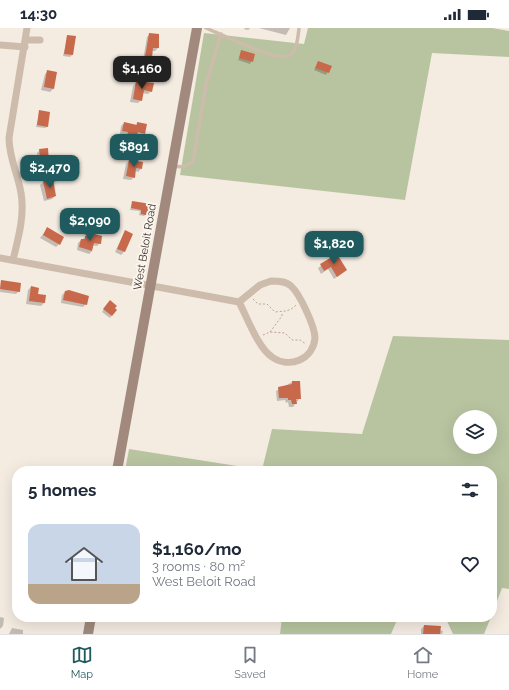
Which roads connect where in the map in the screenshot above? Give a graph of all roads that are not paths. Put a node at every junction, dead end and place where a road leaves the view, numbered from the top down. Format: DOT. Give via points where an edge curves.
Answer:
graph roads {
  1 [pos="27,28"];
  2 [pos="197,28"];
  3 [pos="206,28"];
  4 [pos="299,28"];
  5 [pos="221,34"];
  6 [pos="40,40"];
  7 [pos="26,44"];
  8 [pos="0,45"];
  9 [pos="172,166"];
  10 [pos="0,258"];
  11 [pos="13,260"];
  12 [pos="151,285"];
  13 [pos="239,302"];
  14 [pos="118,466"];
  15 [pos="90,622"];
  16 [pos="88,634"];
  1 -- 7 [label="street"];
  2 -- 9 [label="main road, West Beloit Road"];
  3 -- 5 [label="lane"];
  4 -- 5 [label="lane" via="296,46 289,56 281,58"];
  5 -- 9 [label="lane" via="206,86 193,162 183,167"];
  6 -- 7 [label="street"];
  7 -- 8 [label="street"];
  7 -- 11 [label="street" via="9,138 9,153 22,200"];
  9 -- 12 [label="main road, West Beloit Road"];
  10 -- 11 [label="street"];
  11 -- 12 [label="street"];
  12 -- 13 [label="street"];
  12 -- 14 [label="main road, West Beloit Road"];
  13 -- 13 [label="street" via="271,357 293,363 304,359 313,347 315,331 297,293 290,285 281,281 271,281 260,285"];
  15 -- 16 [label="main road"];
}
